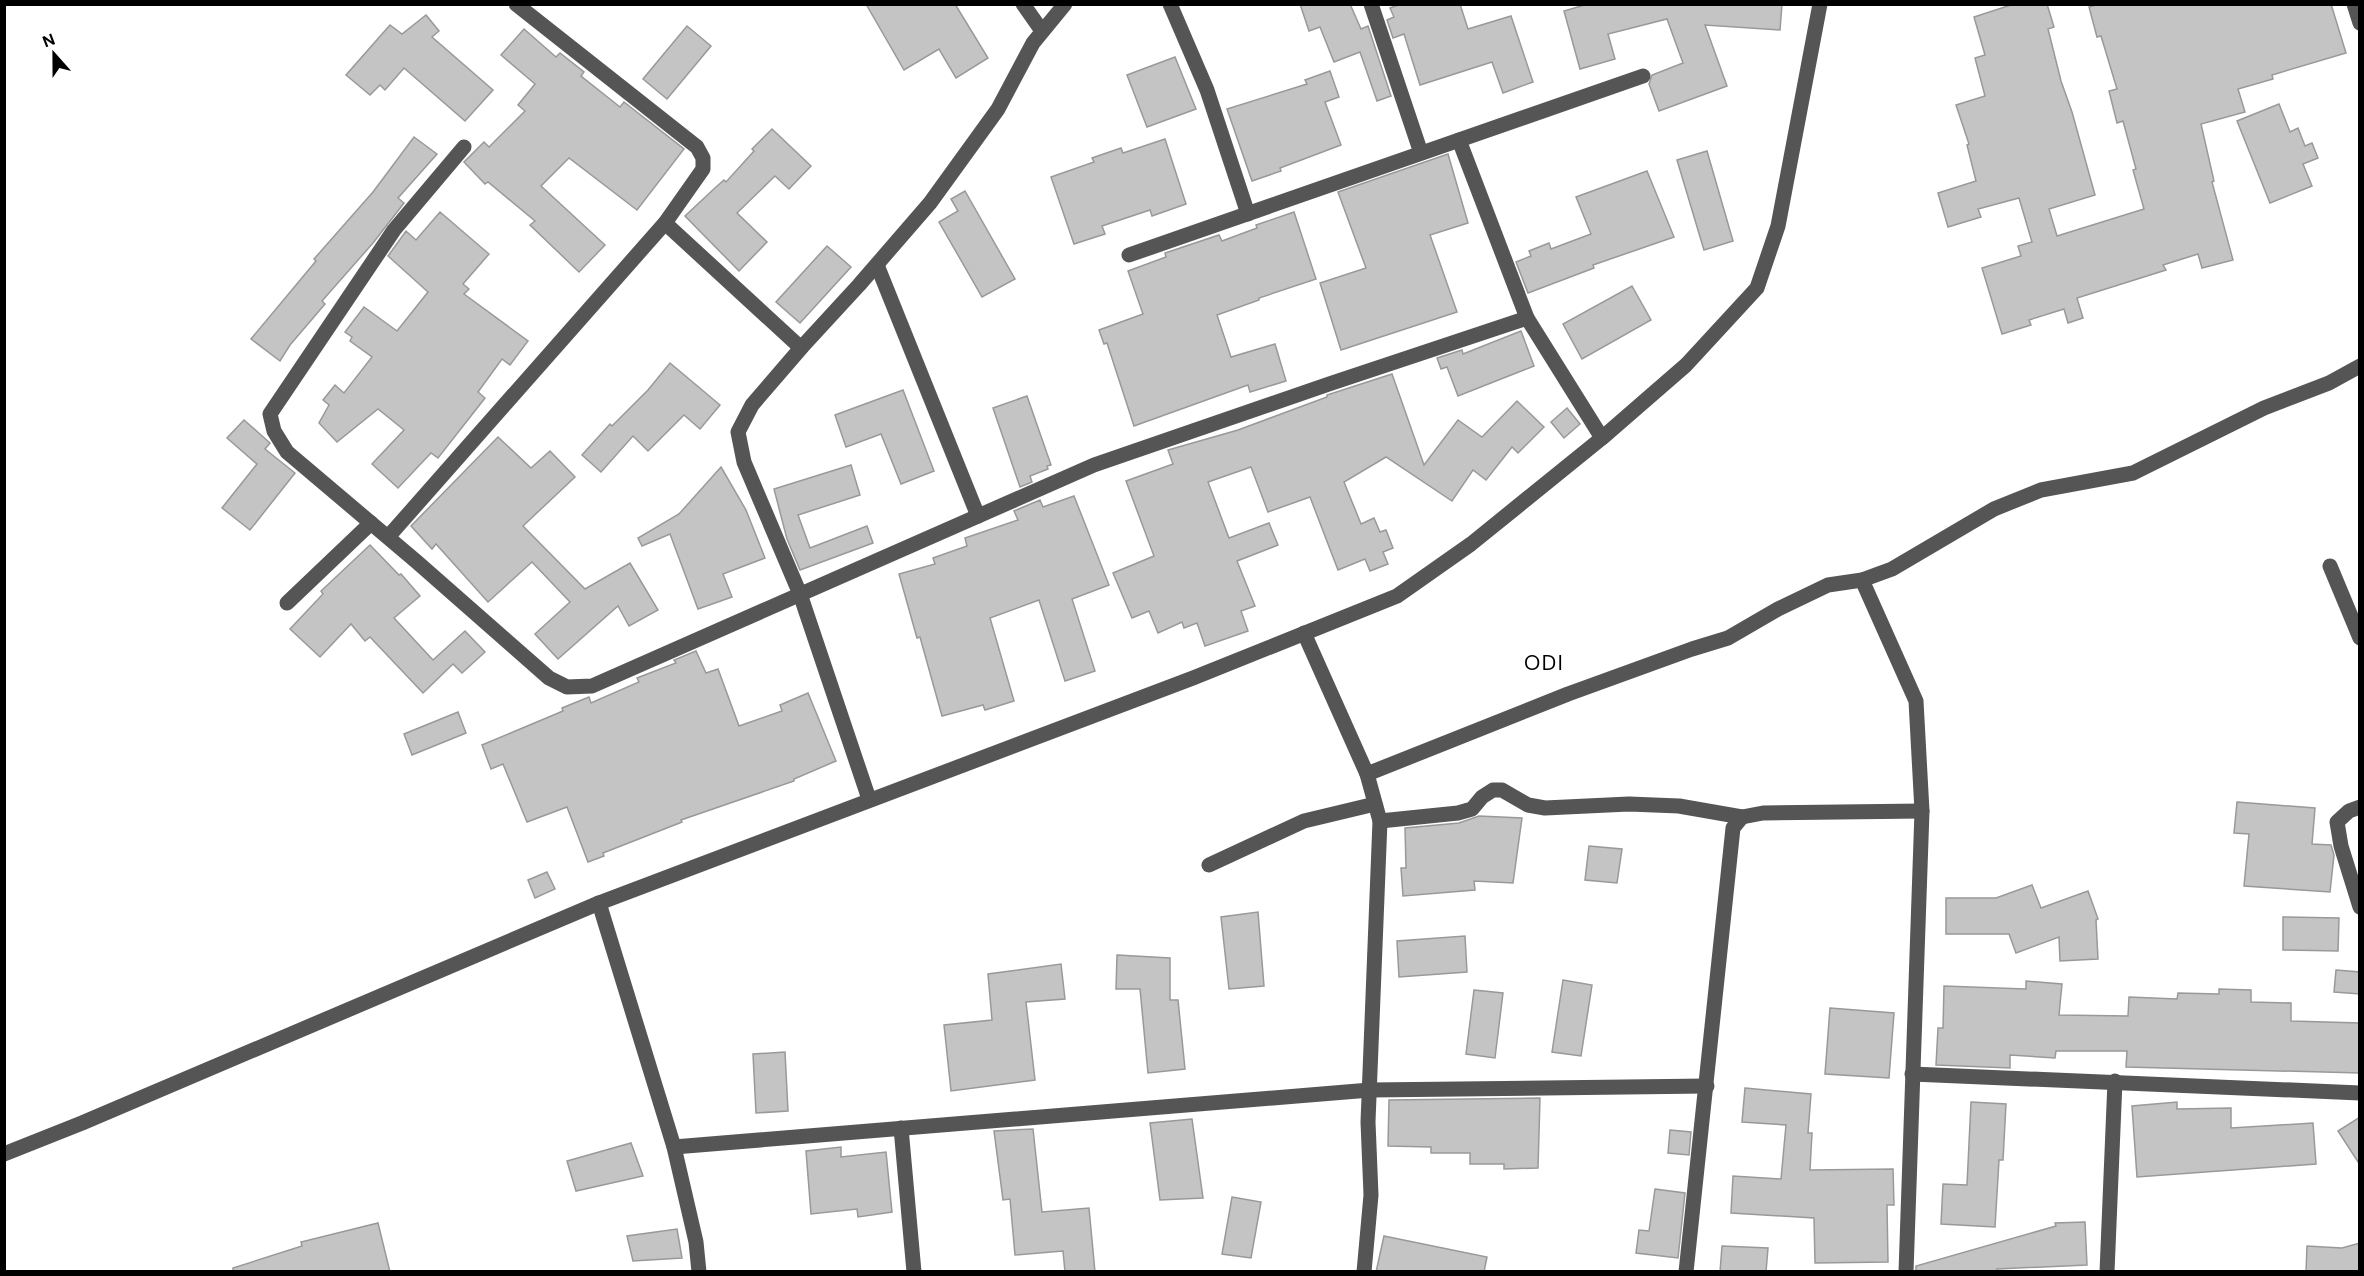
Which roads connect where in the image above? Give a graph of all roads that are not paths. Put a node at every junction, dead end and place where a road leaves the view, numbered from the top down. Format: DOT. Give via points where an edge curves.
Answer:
graph roads {
  1 [pos="516,4"];
  2 [pos="1023,4"];
  3 [pos="1065,4"];
  4 [pos="1170,4"];
  5 [pos="1371,4"];
  6 [pos="1820,4"];
  7 [pos="2354,4"];
  8 [pos="2360,23"];
  9 [pos="1042,31"];
  10 [pos="1643,76"];
  11 [pos="1459,140"];
  12 [pos="464,147"];
  13 [pos="1421,153"];
  14 [pos="1248,214"];
  15 [pos="664,223"];
  16 [pos="1129,255"];
  17 [pos="877,265"];
  18 [pos="1527,318"];
  19 [pos="801,348"];
  20 [pos="2360,366"];
  21 [pos="1602,438"];
  22 [pos="978,516"];
  23 [pos="371,523"];
  24 [pos="388,537"];
  25 [pos="2330,566"];
  26 [pos="1862,580"];
  27 [pos="800,594"];
  28 [pos="287,603"];
  29 [pos="1304,633"];
  30 [pos="2360,638"];
  31 [pos="1367,774"];
  32 [pos="869,800"];
  33 [pos="1376,804"];
  34 [pos="2360,807"];
  35 [pos="1922,811"];
  36 [pos="1742,817"];
  37 [pos="1380,821"];
  38 [pos="1209,865"];
  39 [pos="599,903"];
  40 [pos="2360,907"];
  41 [pos="1912,1074"];
  42 [pos="2115,1081"];
  43 [pos="1707,1086"];
  44 [pos="1370,1090"];
  45 [pos="2360,1093"];
  46 [pos="901,1128"];
  47 [pos="674,1147"];
  48 [pos="4,1154"];
  49 [pos="699,1272"];
  50 [pos="914,1272"];
  51 [pos="1364,1272"];
  52 [pos="1686,1272"];
  53 [pos="1906,1272"];
  54 [pos="2107,1272"];
  1 -- 15 [label="street" via="697,147 704,158 703,170"];
  2 -- 9 [label="street"];
  3 -- 9 [label="street"];
  4 -- 14 [label="street" via="1207,90"];
  5 -- 13 [label="street"];
  6 -- 21 [label="street" via="1778,226 1757,288 1686,365"];
  7 -- 8 [label="street"];
  9 -- 17 [label="street" via="998,109 930,203"];
  10 -- 11 [label="street"];
  11 -- 13 [label="street"];
  11 -- 18 [label="street"];
  12 -- 23 [label="street" via="394,230 270,414 274,431 287,452"];
  13 -- 14 [label="street"];
  14 -- 16 [label="street"];
  15 -- 19 [label="street"];
  15 -- 24 [label="street"];
  17 -- 19 [label="street"];
  17 -- 22 [label="street"];
  18 -- 21 [label="street"];
  18 -- 22 [label="street" via="1094,465"];
  19 -- 27 [label="street" via="752,405 738,432 744,462"];
  20 -- 26 [label="street" via="2133,473 2041,490 1995,509 1892,569"];
  21 -- 29 [label="street" via="1471,544 1397,596"];
  22 -- 27 [label="street"];
  23 -- 24 [label="street"];
  23 -- 28 [label="street"];
  24 -- 27 [label="street" via="549,678 567,687 592,686"];
  25 -- 30 [label="street"];
  26 -- 31 [label="street" via="1828,585 1728,639 1568,694"];
  26 -- 35 [label="street" via="1916,701"];
  27 -- 32 [label="street"];
  29 -- 31 [label="street"];
  29 -- 32 [label="street"];
  31 -- 33 [label="street"];
  32 -- 39 [label="street"];
  33 -- 37 [label="street"];
  33 -- 38 [label="street" via="1304,821"];
  34 -- 40 [label="street" via="2337,822 2340,846"];
  35 -- 36 [label="street" via="1763,813"];
  35 -- 41 [label="street"];
  36 -- 37 [label="street" via="1679,806 1545,808 1493,790 1472,808 1458,813"];
  36 -- 43 [label="street" via="1733,828"];
  37 -- 44 [label="street"];
  39 -- 47 [label="street"];
  39 -- 48 [label="street"];
  41 -- 42 [label="street"];
  41 -- 53 [label="street"];
  42 -- 45 [label="street"];
  42 -- 54 [label="street"];
  43 -- 44 [label="street"];
  43 -- 52 [label="street"];
  44 -- 46 [label="street"];
  44 -- 51 [label="street" via="1371,1195"];
  46 -- 47 [label="street"];
  46 -- 50 [label="street"];
  47 -- 49 [label="street"];
}
